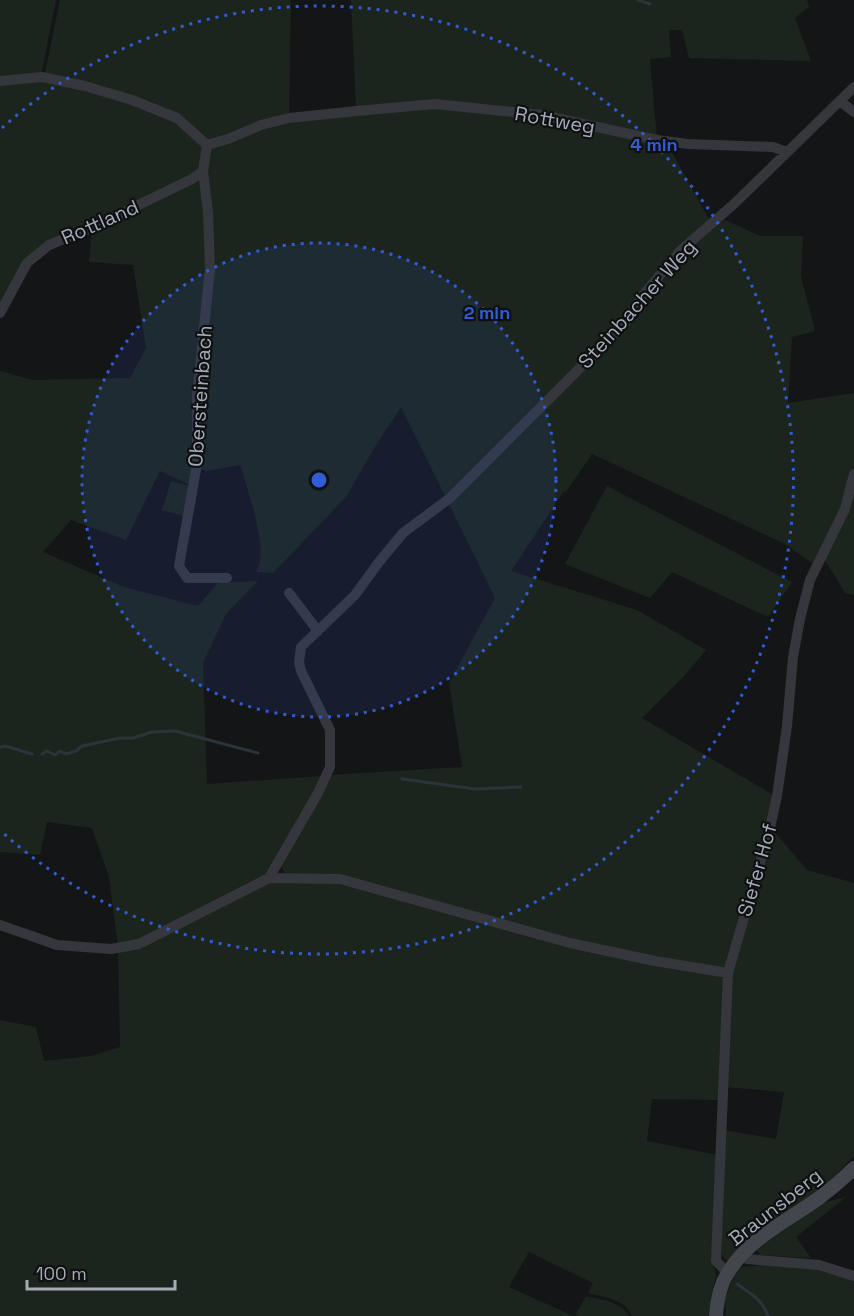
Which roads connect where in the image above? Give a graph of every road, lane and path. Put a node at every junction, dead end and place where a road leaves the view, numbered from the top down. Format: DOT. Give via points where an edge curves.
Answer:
graph roads {
  1 [pos="0,81"];
  2 [pos="854,87"];
  3 [pos="840,101"];
  4 [pos="854,112"];
  5 [pos="207,145"];
  6 [pos="787,152"];
  7 [pos="203,171"];
  8 [pos="0,313"];
  9 [pos="854,474"];
  10 [pos="227,578"];
  11 [pos="289,593"];
  12 [pos="318,630"];
  13 [pos="268,878"];
  14 [pos="0,925"];
  15 [pos="728,973"];
  16 [pos="854,1168"];
  17 [pos="742,1254"];
  18 [pos="728,1273"];
  19 [pos="854,1276"];
  20 [pos="716,1316"];
  1 -- 5 [label="street" via="42,77 132,100 177,118"];
  2 -- 3 [label="street, Steinbacher Weg"];
  3 -- 4 [label="street"];
  3 -- 6 [label="street, Steinbacher Weg"];
  5 -- 6 [label="street, Rottweg" via="289,118 435,104 543,115 657,140 773,147"];
  5 -- 7 [label="street"];
  6 -- 12 [label="street, Steinbacher Weg" via="680,251 625,323 450,498 403,533 355,595"];
  7 -- 8 [label="street, Rottland" via="49,245 27,263"];
  7 -- 10 [label="street, Obersteinbach" via="210,268 197,396 197,464 179,566 187,578"];
  9 -- 15 [label="street, Siefer Hof" via="845,509 810,580 800,619 777,796"];
  11 -- 12 [label="street"];
  12 -- 13 [label="street" via="301,647 299,662 330,730 330,767"];
  13 -- 14 [label="street" via="139,944 111,949 57,945"];
  13 -- 15 [label="street" via="340,879 570,943"];
  15 -- 18 [label="street, Siefer Hof" via="716,1261"];
  16 -- 17 [label="main road, Braunsberg" via="820,1198"];
  17 -- 18 [label="main road, Braunsberg"];
  17 -- 19 [label="street" via="747,1259 819,1265"];
  18 -- 20 [label="main road, Braunsberg"];
}
